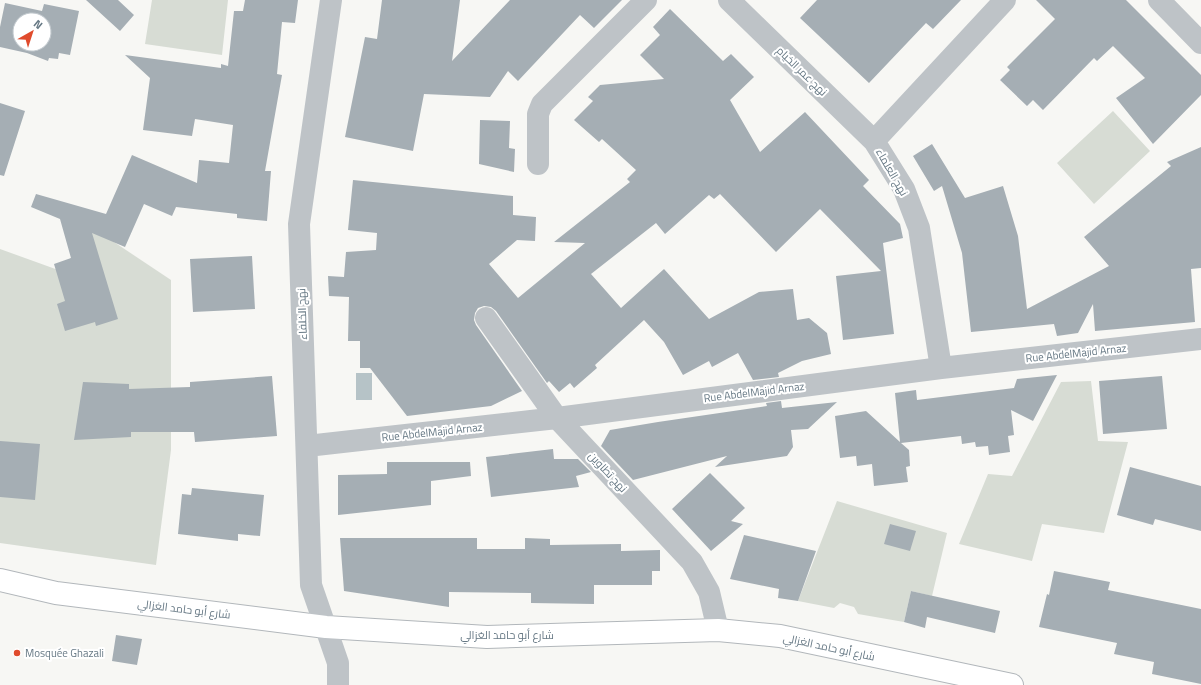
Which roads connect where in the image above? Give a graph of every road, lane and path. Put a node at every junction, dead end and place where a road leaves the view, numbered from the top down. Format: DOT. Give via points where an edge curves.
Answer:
graph roads {
  1 [pos="331,0"];
  2 [pos="646,0"];
  3 [pos="729,0"];
  4 [pos="1005,0"];
  5 [pos="1158,0"];
  6 [pos="1201,43"];
  7 [pos="874,141"];
  8 [pos="538,164"];
  9 [pos="486,318"];
  10 [pos="1201,339"];
  11 [pos="941,368"];
  12 [pos="557,418"];
  13 [pos="307,446"];
  14 [pos="2,582"];
  15 [pos="326,627"];
  16 [pos="718,630"];
  17 [pos="338,685"];
  18 [pos="1012,685"];
  1 -- 13 [label="street, نهج الخلفاء" via="299,224"];
  2 -- 8 [label="street" via="542,104 538,114"];
  3 -- 7 [label="street, نهج عمر الخيام"];
  4 -- 7 [label="street, نهج العلماء"];
  5 -- 6 [label="street"];
  7 -- 11 [label="street, نهج العلماء" via="904,189 919,228"];
  9 -- 12 [label="street, نهج تطاوين"];
  10 -- 11 [label="street, Rue AbdelMajid Arnaz"];
  11 -- 12 [label="street, Rue AbdelMajid Arnaz"];
  12 -- 13 [label="street, Rue AbdelMajid Arnaz"];
  12 -- 16 [label="street, نهج تطاوين" via="692,562 709,592"];
  13 -- 15 [label="street, نهج الخلفاء" via="311,586"];
  14 -- 15 [label="main road, شارع أبو حامد الغزالي" via="56,593"];
  15 -- 16 [label="main road, شارع أبو حامد الغزالي" via="487,638"];
  15 -- 17 [label="street, نهج الخلفاء" via="338,663"];
  16 -- 18 [label="main road, شارع أبو حامد الغزالي" via="780,636"];
}
